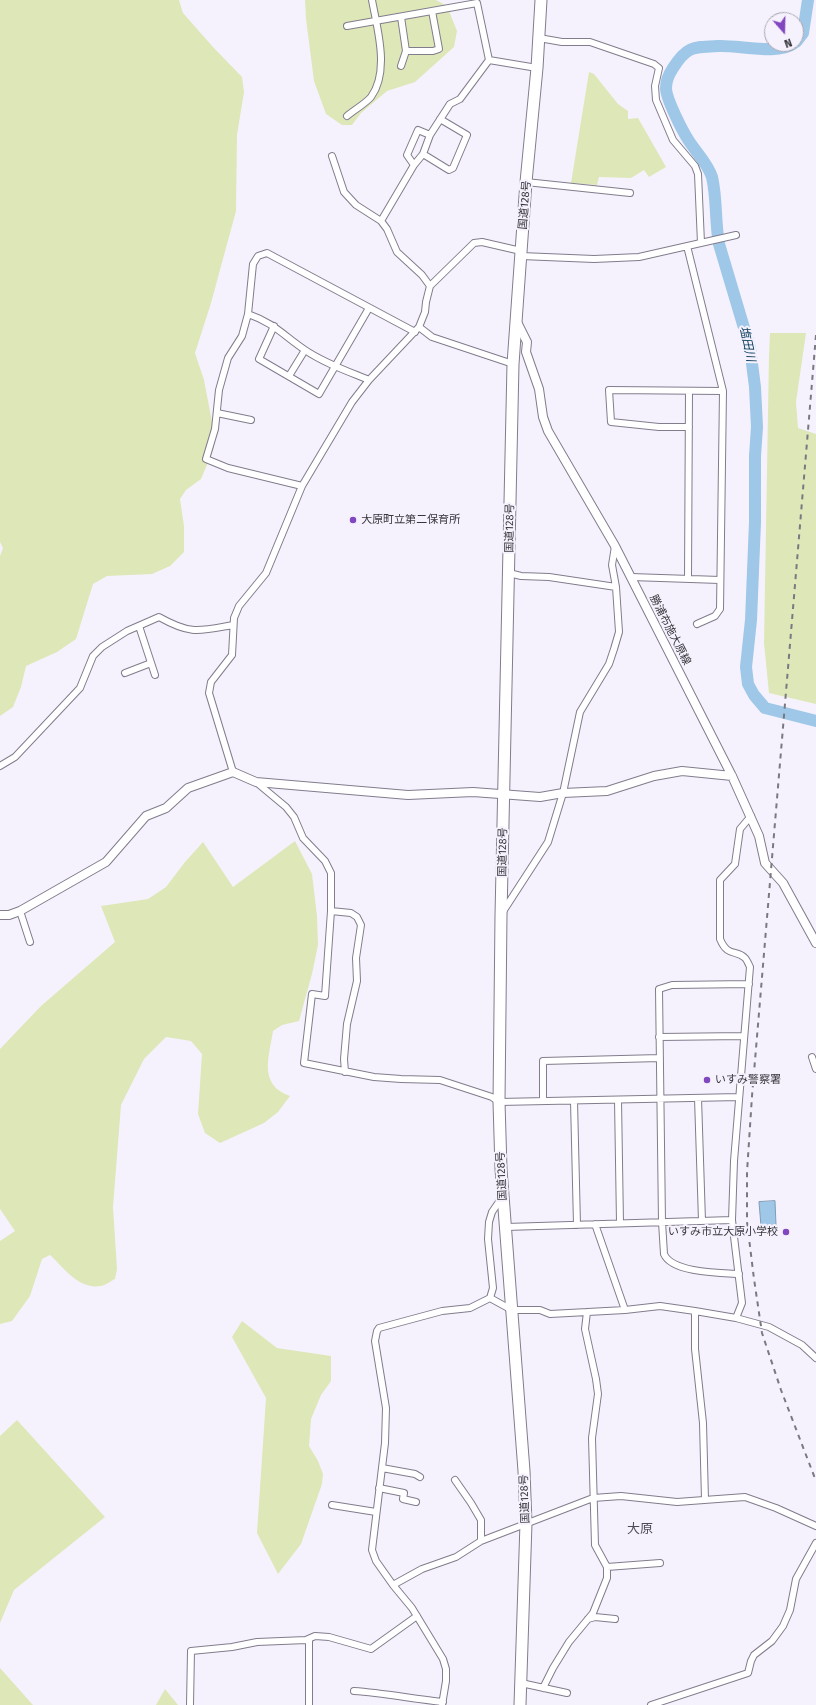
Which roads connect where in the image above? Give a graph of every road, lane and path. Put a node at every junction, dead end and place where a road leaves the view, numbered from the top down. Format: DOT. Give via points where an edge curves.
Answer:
graph roads {
  1 [pos="372,0"];
  2 [pos="541,0"];
  3 [pos="432,11"];
  4 [pos="401,17"];
  5 [pos="376,21"];
  6 [pos="348,26"];
  7 [pos="539,38"];
  8 [pos="406,51"];
  9 [pos="489,60"];
  10 [pos="401,66"];
  11 [pos="537,68"];
  12 [pos="346,116"];
  13 [pos="440,119"];
  14 [pos="430,135"];
  15 [pos="423,154"];
  16 [pos="332,156"];
  17 [pos="414,165"];
  18 [pos="526,182"];
  19 [pos="630,193"];
  20 [pos="381,221"];
  21 [pos="736,235"];
  22 [pos="701,242"];
  23 [pos="687,246"];
  24 [pos="521,254"];
  25 [pos="430,286"];
  26 [pos="369,308"];
  27 [pos="248,314"];
  28 [pos="517,322"];
  29 [pos="274,326"];
  30 [pos="417,330"];
  31 [pos="305,350"];
  32 [pos="513,364"];
  33 [pos="335,366"];
  34 [pos="289,376"];
  35 [pos="369,380"];
  36 [pos="689,391"];
  37 [pos="723,391"];
  38 [pos="217,413"];
  39 [pos="251,420"];
  40 [pos="689,426"];
  41 [pos="302,486"];
  42 [pos="615,546"];
  43 [pos="509,573"];
  44 [pos="631,577"];
  45 [pos="688,579"];
  46 [pos="720,580"];
  47 [pos="616,587"];
  48 [pos="697,624"];
  49 [pos="233,625"];
  50 [pos="139,626"];
  51 [pos="151,663"];
  52 [pos="126,673"];
  53 [pos="155,675"];
  54 [pos="0,766"];
  55 [pos="233,772"];
  56 [pos="732,776"];
  57 [pos="256,782"];
  58 [pos="563,793"];
  59 [pos="504,795"];
  60 [pos="751,816"];
  61 [pos="20,911"];
  62 [pos="331,911"];
  63 [pos="501,915"];
  64 [pos="1,916"];
  65 [pos="30,942"];
  66 [pos="816,943"];
  67 [pos="749,984"];
  68 [pos="659,1036"];
  69 [pos="744,1036"];
  70 [pos="812,1057"];
  71 [pos="660,1058"];
  72 [pos="816,1069"];
  73 [pos="345,1072"];
  74 [pos="739,1097"];
  75 [pos="698,1098"];
  76 [pos="660,1099"];
  77 [pos="618,1100"];
  78 [pos="543,1101"];
  79 [pos="574,1101"];
  80 [pos="499,1102"];
  81 [pos="503,1195"];
  82 [pos="732,1220"];
  83 [pos="702,1221"];
  84 [pos="662,1222"];
  85 [pos="595,1224"];
  86 [pos="620,1224"];
  87 [pos="577,1225"];
  88 [pos="506,1227"];
  89 [pos="739,1274"];
  90 [pos="490,1298"];
  91 [pos="512,1310"];
  92 [pos="625,1310"];
  93 [pos="695,1311"];
  94 [pos="587,1312"];
  95 [pos="736,1318"];
  96 [pos="816,1358"];
  97 [pos="382,1468"];
  98 [pos="420,1477"];
  99 [pos="454,1480"];
  100 [pos="379,1488"];
  101 [pos="593,1498"];
  102 [pos="705,1500"];
  103 [pos="416,1502"];
  104 [pos="332,1505"];
  105 [pos="376,1512"];
  106 [pos="526,1523"];
  107 [pos="816,1526"];
  108 [pos="481,1541"];
  109 [pos="816,1543"];
  110 [pos="660,1563"];
  111 [pos="607,1567"];
  112 [pos="393,1585"];
  113 [pos="417,1616"];
  114 [pos="588,1619"];
  115 [pos="615,1619"];
  116 [pos="308,1639"];
  117 [pos="521,1683"];
  118 [pos="543,1688"];
  119 [pos="354,1691"];
  120 [pos="567,1693"];
  121 [pos="442,1704"];
  122 [pos="190,1705"];
  123 [pos="309,1705"];
  124 [pos="520,1705"];
  125 [pos="651,1705"];
  1 -- 5 [label="street"];
  2 -- 7 [label="highway, 国道128号"];
  3 -- 4 [label="street"];
  3 -- 8 [label="street" via="439,49"];
  3 -- 9 [label="street" via="477,3"];
  4 -- 5 [label="street"];
  4 -- 8 [label="street"];
  5 -- 6 [label="street"];
  5 -- 12 [label="street" via="382,55 378,80 370,97"];
  7 -- 11 [label="highway, 国道128号"];
  7 -- 22 [label="street" via="562,42 590,42 659,68 655,86 656,100 674,140 695,166 698,174"];
  8 -- 10 [label="street"];
  9 -- 11 [label="street"];
  9 -- 13 [label="street" via="460,99 450,104"];
  11 -- 18 [label="highway, 国道128号"];
  13 -- 14 [label="street"];
  13 -- 15 [label="street" via="467,135 452,168 449,170"];
  14 -- 15 [label="street"];
  14 -- 17 [label="street" via="418,130 407,155"];
  15 -- 17 [label="street"];
  16 -- 20 [label="street" via="344,192 356,205"];
  17 -- 20 [label="street"];
  18 -- 19 [label="street"];
  18 -- 24 [label="highway, 国道128号"];
  20 -- 25 [label="street" via="396,252 422,275"];
  21 -- 22 [label="street"];
  22 -- 23 [label="street"];
  23 -- 24 [label="street" via="639,257 594,259"];
  23 -- 37 [label="street"];
  24 -- 25 [label="street" via="482,242 474,243"];
  24 -- 28 [label="highway, 国道128号"];
  25 -- 30 [label="street" via="425,312"];
  26 -- 27 [label="street" via="267,252 258,256 253,264"];
  26 -- 30 [label="street"];
  26 -- 33 [label="street"];
  27 -- 29 [label="street"];
  27 -- 38 [label="street" via="242,336 228,358 219,390"];
  28 -- 32 [label="highway, 国道128号"];
  28 -- 42 [label="street, 勝浦布施大原線" via="527,342 526,352 539,389 548,431"];
  29 -- 31 [label="street"];
  29 -- 34 [label="street" via="259,359"];
  30 -- 32 [label="street"];
  30 -- 35 [label="street"];
  31 -- 33 [label="street"];
  31 -- 34 [label="street"];
  32 -- 43 [label="highway, 国道128号"];
  33 -- 34 [label="street" via="319,394"];
  33 -- 35 [label="street"];
  35 -- 41 [label="street" via="352,402"];
  36 -- 37 [label="street"];
  36 -- 40 [label="street"];
  36 -- 40 [label="street" via="609,390 611,422 659,427"];
  37 -- 46 [label="street"];
  38 -- 39 [label="street"];
  38 -- 41 [label="street" via="206,459 228,468"];
  40 -- 45 [label="street"];
  41 -- 49 [label="street" via="266,573 239,606"];
  42 -- 44 [label="street, 勝浦布施大原線"];
  42 -- 47 [label="street" via="612,565"];
  43 -- 47 [label="street"];
  43 -- 59 [label="highway, 国道128号"];
  44 -- 45 [label="street"];
  44 -- 56 [label="street, 勝浦布施大原線"];
  45 -- 46 [label="street"];
  46 -- 48 [label="street" via="720,609 715,616"];
  47 -- 58 [label="street" via="619,632 609,664 580,712"];
  49 -- 50 [label="street" via="199,631 185,629 160,617"];
  49 -- 55 [label="street" via="232,655 211,682 209,693"];
  50 -- 51 [label="street"];
  50 -- 54 [label="street" via="102,647 93,656 80,688 15,757"];
  51 -- 52 [label="street"];
  51 -- 53 [label="street"];
  55 -- 57 [label="street"];
  55 -- 61 [label="street" via="188,788 166,808 146,816 106,862"];
  56 -- 58 [label="street" via="682,771 654,776 607,791"];
  56 -- 60 [label="street, 勝浦布施大原線"];
  57 -- 59 [label="street" via="408,795 473,792"];
  57 -- 62 [label="street" via="286,807 294,817 303,838 325,861 331,873"];
  58 -- 59 [label="street" via="540,797"];
  58 -- 63 [label="street" via="548,842"];
  59 -- 63 [label="highway, 国道128号"];
  60 -- 66 [label="street, 勝浦布施大原線" via="762,843 765,863 783,883"];
  60 -- 67 [label="street" via="740,829 735,864 720,880 720,939 727,950 745,958 750,967"];
  61 -- 64 [label="street"];
  61 -- 65 [label="street"];
  62 -- 73 [label="street" via="350,913 357,917 361,925 356,958 357,982 347,1024"];
  62 -- 73 [label="street" via="325,996 312,994 304,1063"];
  63 -- 80 [label="highway, 国道128号"];
  67 -- 68 [label="street" via="672,985 658,989"];
  67 -- 69 [label="street"];
  68 -- 69 [label="street"];
  68 -- 71 [label="street"];
  69 -- 74 [label="street"];
  70 -- 72 [label="street"];
  71 -- 76 [label="street"];
  71 -- 78 [label="street" via="543,1061"];
  73 -- 80 [label="street" via="374,1077 440,1080"];
  74 -- 75 [label="street"];
  74 -- 82 [label="street"];
  75 -- 76 [label="street"];
  75 -- 83 [label="street"];
  76 -- 77 [label="street"];
  76 -- 84 [label="street"];
  77 -- 79 [label="street"];
  77 -- 86 [label="street"];
  78 -- 79 [label="street"];
  78 -- 80 [label="street"];
  79 -- 87 [label="street"];
  80 -- 81 [label="highway, 国道128号"];
  81 -- 88 [label="highway, 国道128号"];
  81 -- 90 [label="street" via="489,1222 488,1239 493,1288"];
  82 -- 83 [label="street"];
  82 -- 89 [label="street"];
  83 -- 84 [label="street"];
  84 -- 86 [label="street"];
  84 -- 89 [label="street" via="664,1254 673,1264 699,1271"];
  85 -- 86 [label="street"];
  85 -- 87 [label="street"];
  85 -- 92 [label="street"];
  87 -- 88 [label="street"];
  88 -- 91 [label="highway, 国道128号"];
  89 -- 95 [label="street" via="742,1303"];
  90 -- 91 [label="street"];
  90 -- 97 [label="street" via="470,1308 442,1311 379,1328 377,1331 375,1341 378,1368 386,1404"];
  91 -- 94 [label="street" via="540,1310 550,1314"];
  91 -- 106 [label="highway, 国道128号"];
  92 -- 93 [label="street" via="660,1306"];
  92 -- 94 [label="street"];
  93 -- 95 [label="street"];
  93 -- 102 [label="street" via="695,1349 703,1415"];
  94 -- 101 [label="street" via="585,1329 598,1394 592,1438"];
  95 -- 96 [label="street" via="769,1327 802,1345"];
  97 -- 98 [label="street"];
  97 -- 100 [label="street"];
  99 -- 108 [label="street" via="480,1520"];
  100 -- 103 [label="street" via="404,1493 403,1499"];
  100 -- 105 [label="street"];
  101 -- 102 [label="street" via="621,1496 677,1502"];
  101 -- 106 [label="street"];
  101 -- 111 [label="street" via="595,1545"];
  102 -- 107 [label="street" via="745,1497"];
  104 -- 105 [label="street"];
  105 -- 112 [label="street" via="372,1550 376,1561"];
  106 -- 108 [label="street"];
  106 -- 117 [label="highway, 国道128号"];
  108 -- 112 [label="street" via="456,1557 422,1569"];
  109 -- 125 [label="street" via="796,1579 790,1610 783,1626 772,1641 754,1655 748,1674"];
  110 -- 111 [label="street"];
  111 -- 114 [label="street" via="606,1583"];
  112 -- 113 [label="street"];
  113 -- 116 [label="street" via="371,1649 329,1638 315,1636"];
  113 -- 121 [label="street" via="443,1659 446,1669"];
  114 -- 115 [label="street"];
  114 -- 118 [label="street" via="569,1642"];
  116 -- 122 [label="street" via="257,1642 191,1651"];
  116 -- 123 [label="street"];
  117 -- 118 [label="street"];
  117 -- 124 [label="highway, 国道128号"];
  118 -- 120 [label="street"];
  119 -- 121 [label="street" via="383,1693"];
}
